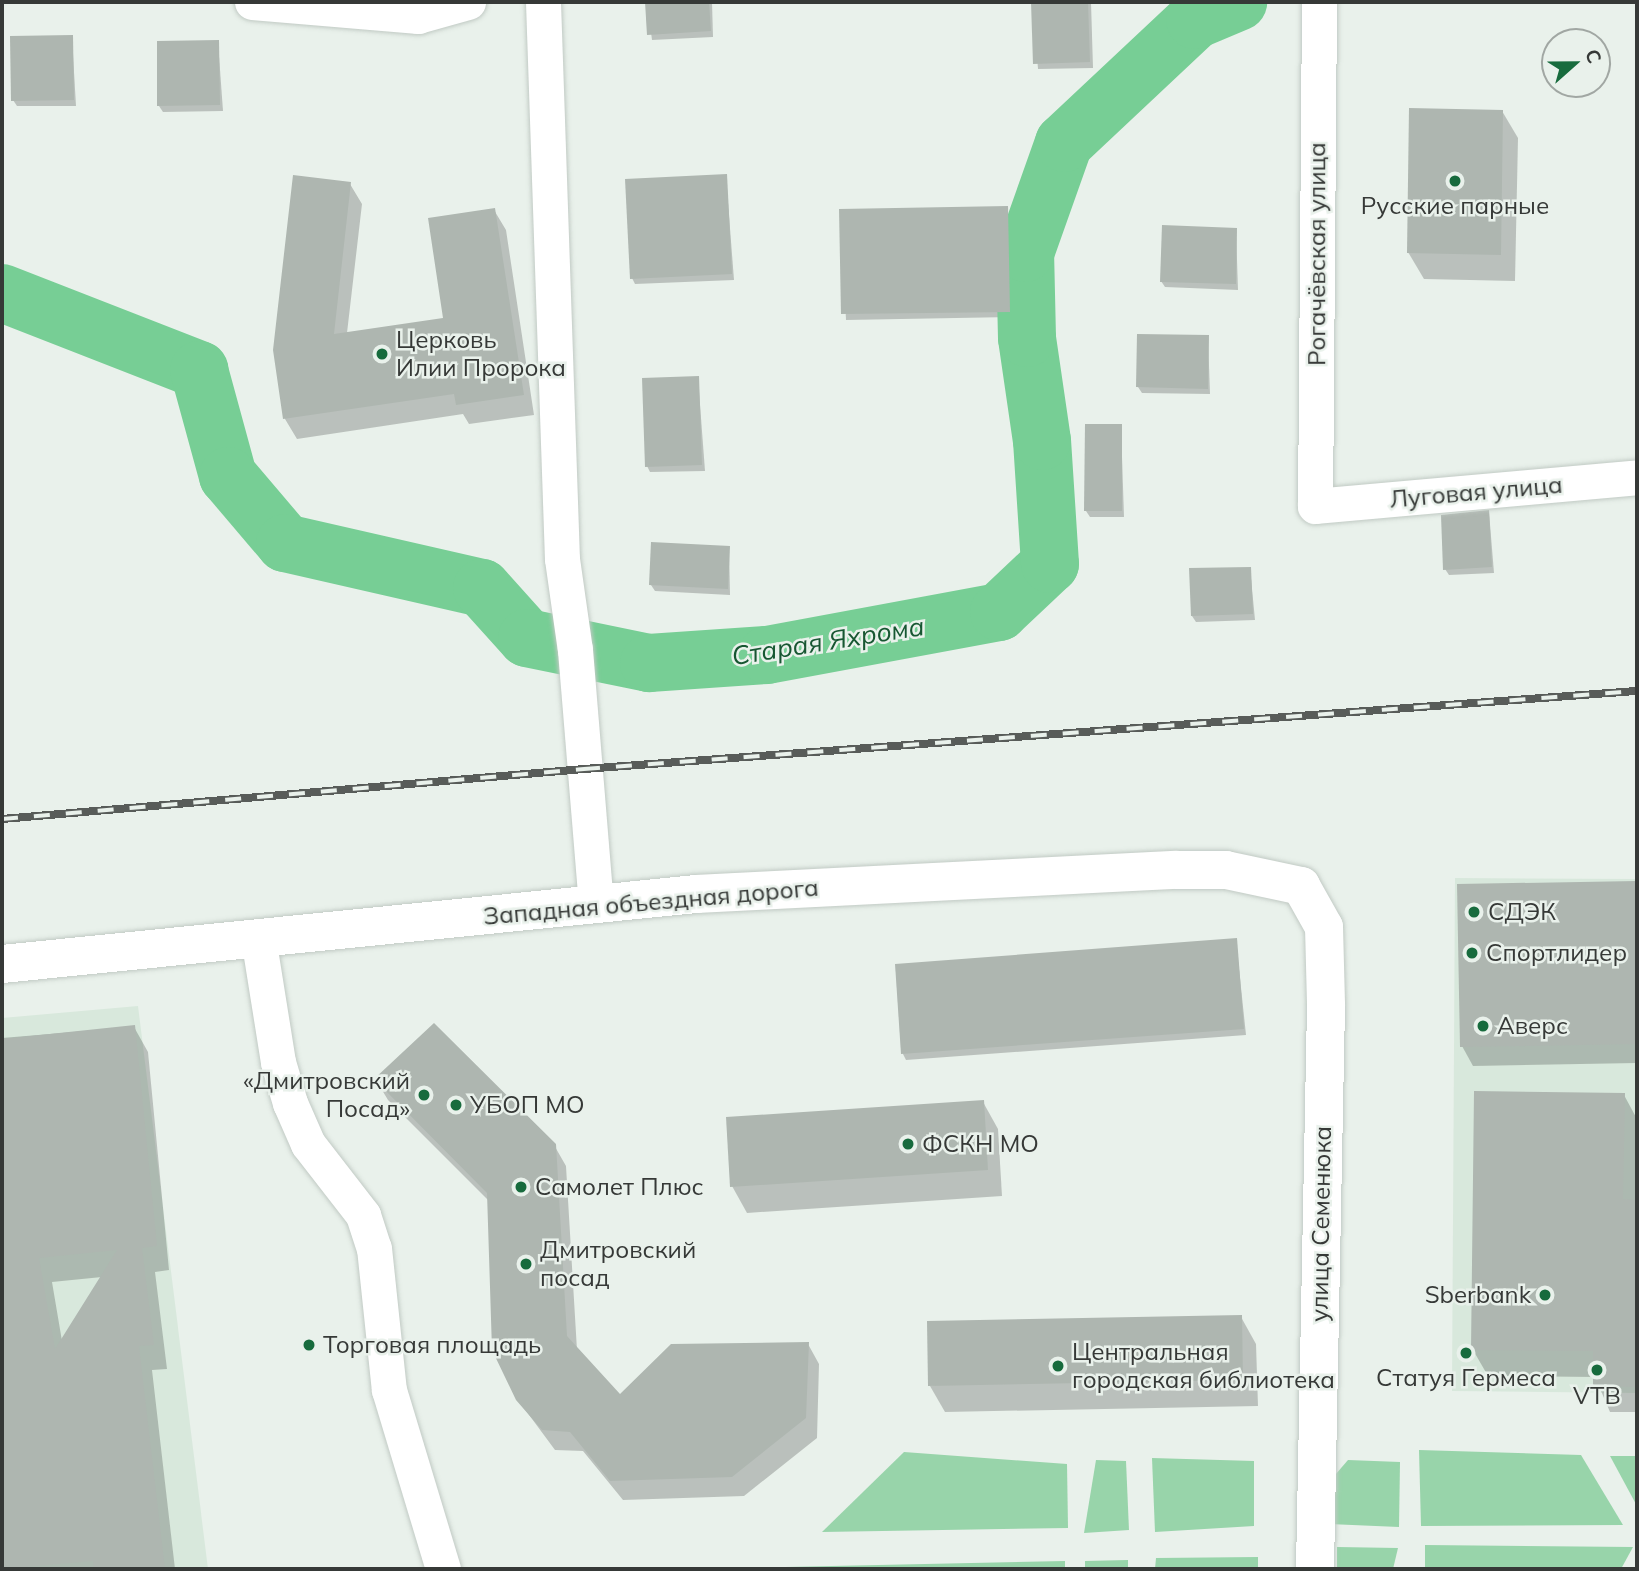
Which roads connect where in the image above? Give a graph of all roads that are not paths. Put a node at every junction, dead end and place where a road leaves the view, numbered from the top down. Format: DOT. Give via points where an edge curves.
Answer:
graph roads {
  1 [pos="252,2"];
  2 [pos="468,2"];
  3 [pos="543,2"];
  4 [pos="1319,2"];
  5 [pos="1637,477"];
  6 [pos="1315,506"];
  7 [pos="1301,886"];
  8 [pos="596,904"];
  9 [pos="258,937"];
  10 [pos="2,964"];
  11 [pos="443,1569"];
  12 [pos="1315,1569"];
  1 -- 2 [label="street" via="418,16"];
  3 -- 8 [label="street" via="562,559 575,650"];
  4 -- 6 [label="street, Рогачёвская улица"];
  5 -- 6 [label="street, Луговая улица"];
  7 -- 8 [label="main road, Западная объездная дорога" via="1226,870 1176,870 696,894"];
  7 -- 12 [label="main road, улица Семенюка" via="1324,927 1326,1006"];
  8 -- 9 [label="main road, Западная объездная дорога"];
  9 -- 10 [label="main road, Западная объездная дорога"];
  9 -- 11 [label="street" via="278,1062 290,1103 308,1144 363,1215 374,1248 389,1390"];
}
